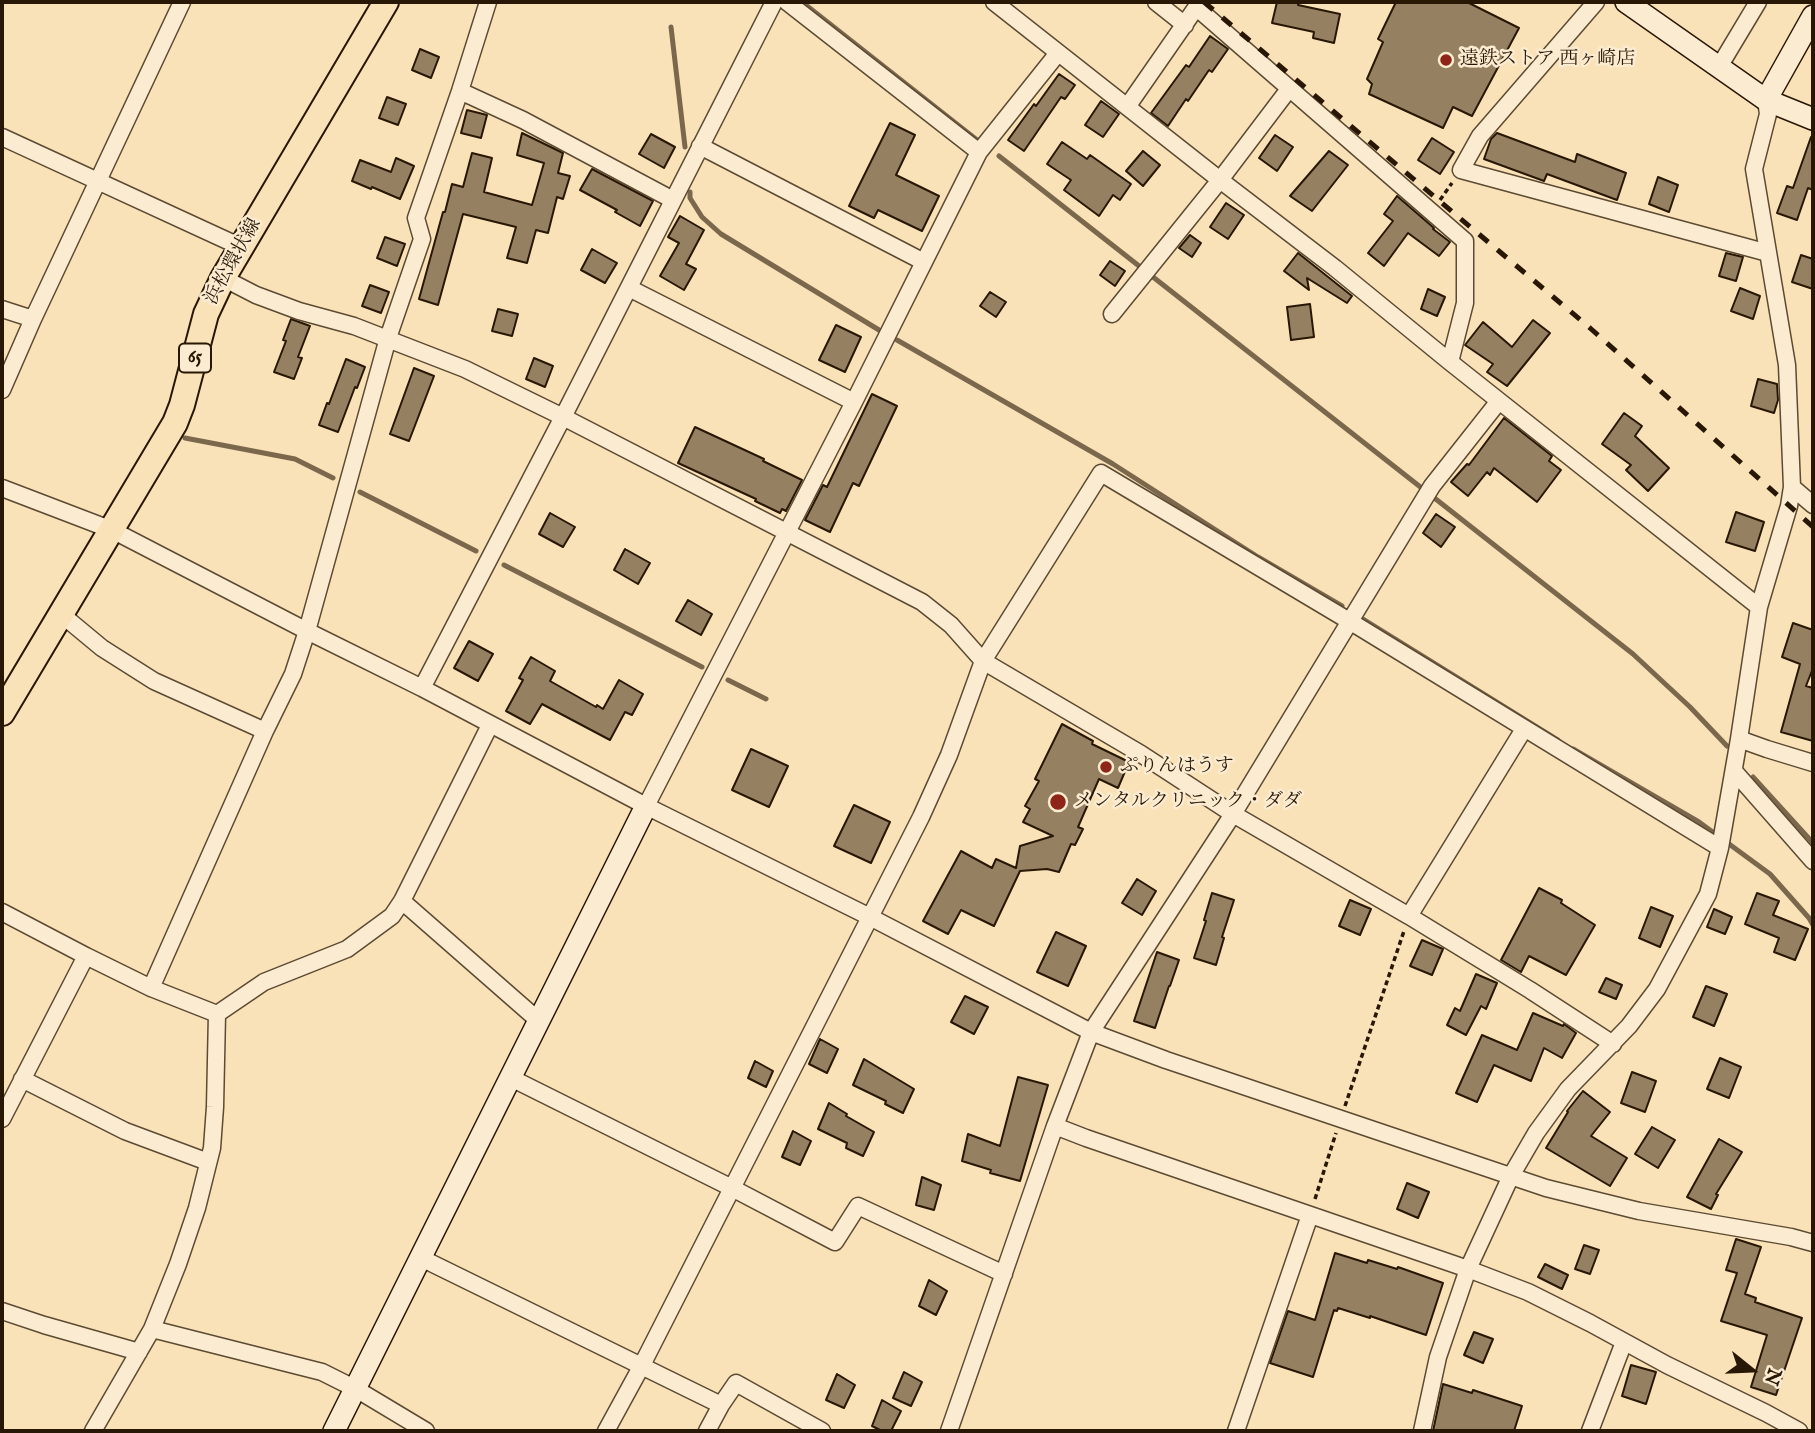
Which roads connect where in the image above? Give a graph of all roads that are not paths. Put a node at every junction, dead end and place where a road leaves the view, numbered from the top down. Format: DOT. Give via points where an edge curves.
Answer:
graph roads {
  1 [pos="182,2"];
  2 [pos="386,2"];
  3 [pos="488,2"];
  4 [pos="774,2"];
  5 [pos="787,2"];
  6 [pos="994,2"];
  7 [pos="1157,2"];
  8 [pos="1596,2"];
  9 [pos="1626,2"];
  10 [pos="1758,2"];
  11 [pos="1199,5"];
  12 [pos="1813,16"];
  13 [pos="1185,25"];
  14 [pos="1058,53"];
  15 [pos="1719,67"];
  16 [pos="1289,89"];
  17 [pos="460,91"];
  18 [pos="1766,100"];
  19 [pos="1127,107"];
  20 [pos="1813,119"];
  21 [pos="2,137"];
  22 [pos="700,146"];
  23 [pos="979,152"];
  24 [pos="1220,180"];
  25 [pos="99,181"];
  26 [pos="673,200"];
  27 [pos="241,247"];
  28 [pos="1768,253"];
  29 [pos="924,262"];
  30 [pos="223,278"];
  31 [pos="629,288"];
  32 [pos="2,309"];
  33 [pos="1112,314"];
  34 [pos="33,320"];
  35 [pos="388,338"];
  36 [pos="1450,362"];
  37 [pos="2,390"];
  38 [pos="1499,401"];
  39 [pos="854,402"];
  40 [pos="563,417"];
  41 [pos="1792,487"];
  42 [pos="2,488"];
  43 [pos="1813,505"];
  44 [pos="112,530"];
  45 [pos="786,532"];
  46 [pos="1759,607"];
  47 [pos="61,614"];
  48 [pos="1351,622"];
  49 [pos="307,631"];
  50 [pos="983,661"];
  51 [pos="422,688"];
  52 [pos="2,713"];
  53 [pos="490,724"];
  54 [pos="1524,729"];
  55 [pos="265,731"];
  56 [pos="1740,739"];
  57 [pos="1813,763"];
  58 [pos="1734,771"];
  59 [pos="646,806"];
  60 [pos="1233,814"];
  61 [pos="1720,848"];
  62 [pos="1813,860"];
  63 [pos="402,901"];
  64 [pos="2,912"];
  65 [pos="1409,916"];
  66 [pos="870,917"];
  67 [pos="86,956"];
  68 [pos="151,988"];
  69 [pos="216,1014"];
  70 [pos="539,1021"];
  71 [pos="1091,1032"];
  72 [pos="1613,1044"];
  73 [pos="511,1078"];
  74 [pos="22,1079"];
  75 [pos="2,1119"];
  76 [pos="1055,1126"];
  77 [pos="208,1162"];
  78 [pos="1511,1176"];
  79 [pos="732,1188"];
  80 [pos="1310,1215"];
  81 [pos="1813,1243"];
  82 [pos="421,1258"];
  83 [pos="1468,1269"];
  84 [pos="1004,1274"];
  85 [pos="2,1311"];
  86 [pos="152,1329"];
  87 [pos="1624,1342"];
  88 [pos="139,1352"];
  89 [pos="641,1367"];
  90 [pos="356,1389"];
  91 [pos="721,1405"];
  92 [pos="93,1431"];
  93 [pos="334,1431"];
  94 [pos="426,1431"];
  95 [pos="606,1431"];
  96 [pos="707,1431"];
  97 [pos="822,1431"];
  98 [pos="949,1431"];
  99 [pos="1236,1431"];
  100 [pos="1422,1431"];
  101 [pos="1590,1431"];
  102 [pos="1799,1431"];
  1 -- 25 [label="street"];
  2 -- 27 [label="main road, 浜松環状線 / 65"];
  3 -- 17 [label="street"];
  4 -- 22 [label="street"];
  5 -- 23 [label="street"];
  6 -- 14 [label="street"];
  7 -- 13 [label="street"];
  8 -- 28 [label="street" via="1480,136 1461,170"];
  9 -- 15 [label="street"];
  10 -- 15 [label="street"];
  11 -- 13 [label="street"];
  11 -- 16 [label="street"];
  12 -- 18 [label="street"];
  13 -- 19 [label="street"];
  14 -- 19 [label="street"];
  14 -- 23 [label="street"];
  15 -- 18 [label="street"];
  16 -- 24 [label="street"];
  16 -- 36 [label="street" via="1465,241 1465,303"];
  17 -- 26 [label="street"];
  17 -- 35 [label="street" via="416,218 422,239"];
  18 -- 20 [label="street"];
  18 -- 28 [label="street" via="1768,114 1754,169"];
  19 -- 24 [label="street"];
  21 -- 25 [label="street"];
  22 -- 26 [label="street"];
  22 -- 29 [label="street"];
  23 -- 29 [label="street"];
  24 -- 33 [label="street"];
  24 -- 36 [label="street"];
  25 -- 27 [label="street"];
  25 -- 34 [label="street"];
  26 -- 31 [label="street"];
  27 -- 30 [label="main road, 浜松環状線 / 65"];
  28 -- 41 [label="street" via="1787,365"];
  29 -- 39 [label="street"];
  30 -- 35 [label="street" via="299,311"];
  30 -- 44 [label="main road, 浜松環状線 / 65" via="206,314 175,424"];
  31 -- 39 [label="street"];
  31 -- 40 [label="street"];
  32 -- 34 [label="street"];
  34 -- 37 [label="street"];
  35 -- 40 [label="street"];
  35 -- 49 [label="street"];
  36 -- 38 [label="street"];
  38 -- 46 [label="street"];
  38 -- 48 [label="street" via="1429,491"];
  39 -- 45 [label="street"];
  40 -- 45 [label="street"];
  40 -- 51 [label="street"];
  41 -- 43 [label="street"];
  41 -- 46 [label="street"];
  42 -- 44 [label="street"];
  44 -- 47 [label="main road, 浜松環状線 / 65"];
  44 -- 49 [label="street"];
  45 -- 50 [label="street" via="922,602 951,625"];
  45 -- 59 [label="street"];
  46 -- 56 [label="street"];
  47 -- 52 [label="main road, 浜松環状線 / 65"];
  47 -- 55 [label="street" via="102,648 154,681"];
  48 -- 50 [label="street" via="1101,473"];
  48 -- 54 [label="street"];
  48 -- 60 [label="street"];
  49 -- 51 [label="street"];
  49 -- 55 [label="street" via="293,674"];
  50 -- 60 [label="street"];
  50 -- 66 [label="street" via="949,755"];
  51 -- 53 [label="street"];
  53 -- 59 [label="street"];
  53 -- 63 [label="street"];
  54 -- 61 [label="street"];
  54 -- 65 [label="street"];
  55 -- 68 [label="street"];
  56 -- 57 [label="street"];
  56 -- 58 [label="street"];
  58 -- 61 [label="street"];
  58 -- 62 [label="street"];
  59 -- 66 [label="street"];
  59 -- 70 [label="street"];
  60 -- 65 [label="street"];
  60 -- 71 [label="street"];
  61 -- 72 [label="street" via="1708,894 1657,989"];
  63 -- 69 [label="street" via="392,916 347,948 264,982"];
  63 -- 70 [label="street"];
  64 -- 67 [label="street"];
  65 -- 72 [label="street"];
  66 -- 71 [label="street"];
  66 -- 79 [label="street"];
  67 -- 68 [label="street"];
  67 -- 74 [label="street"];
  68 -- 69 [label="street"];
  69 -- 77 [label="street" via="215,1107"];
  70 -- 73 [label="street"];
  71 -- 76 [label="street"];
  71 -- 78 [label="street"];
  72 -- 78 [label="street" via="1568,1090"];
  73 -- 79 [label="street"];
  73 -- 82 [label="street"];
  74 -- 75 [label="street"];
  74 -- 77 [label="street" via="125,1131"];
  76 -- 80 [label="street"];
  76 -- 84 [label="street"];
  77 -- 86 [label="street" via="197,1208"];
  78 -- 81 [label="street" via="1602,1203"];
  78 -- 83 [label="street"];
  79 -- 84 [label="street" via="835,1242 858,1206"];
  79 -- 89 [label="street"];
  80 -- 83 [label="street"];
  80 -- 99 [label="street"];
  82 -- 89 [label="street"];
  82 -- 90 [label="street"];
  83 -- 87 [label="street" via="1528,1292"];
  83 -- 100 [label="street" via="1438,1357"];
  84 -- 98 [label="street"];
  85 -- 88 [label="street"];
  86 -- 88 [label="street"];
  86 -- 90 [label="street" via="322,1372"];
  87 -- 101 [label="street"];
  87 -- 102 [label="street"];
  88 -- 92 [label="street"];
  89 -- 91 [label="street"];
  89 -- 95 [label="street"];
  90 -- 93 [label="street"];
  90 -- 94 [label="street"];
  91 -- 96 [label="street"];
  91 -- 97 [label="street" via="736,1383"];
}
